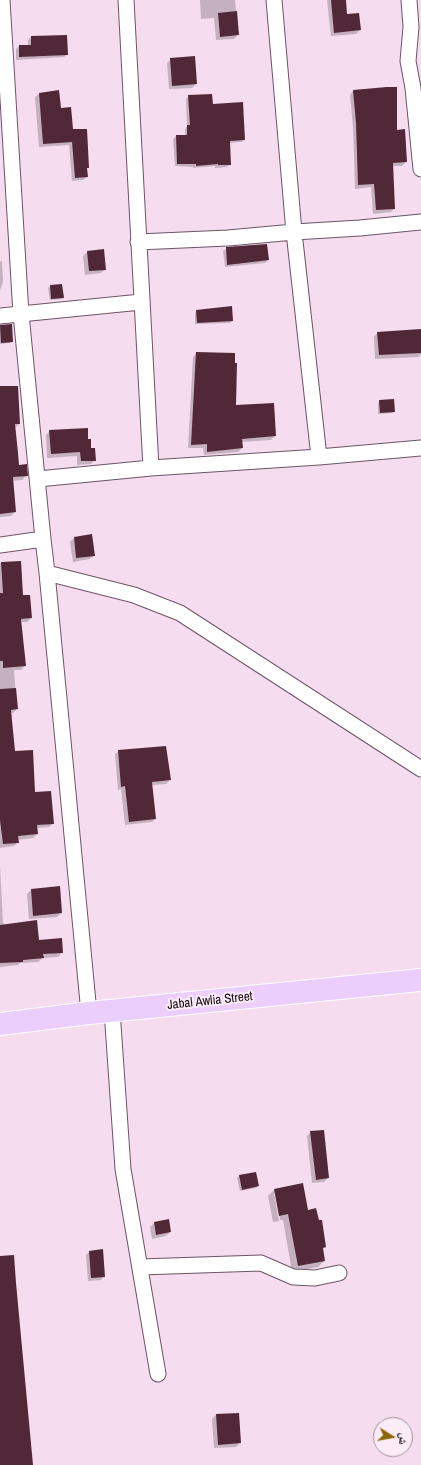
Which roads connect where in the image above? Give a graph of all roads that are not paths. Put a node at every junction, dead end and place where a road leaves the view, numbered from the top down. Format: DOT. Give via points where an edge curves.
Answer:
graph roads {
  1 [pos="2,0"];
  2 [pos="126,0"];
  3 [pos="274,0"];
  4 [pos="409,0"];
  5 [pos="2,62"];
  6 [pos="421,169"];
  7 [pos="421,222"];
  8 [pos="294,232"];
  9 [pos="138,242"];
  10 [pos="141,302"];
  11 [pos="21,314"];
  12 [pos="0,316"];
  13 [pos="421,448"];
  14 [pos="319,457"];
  15 [pos="151,468"];
  16 [pos="38,479"];
  17 [pos="43,539"];
  18 [pos="0,545"];
  19 [pos="47,573"];
  20 [pos="421,770"];
  21 [pos="421,980"];
  22 [pos="112,1010"];
  23 [pos="89,1013"];
  24 [pos="0,1024"];
  25 [pos="140,1267"];
  26 [pos="339,1273"];
  27 [pos="158,1374"];
  1 -- 5 [label="street"];
  2 -- 9 [label="street"];
  3 -- 8 [label="street"];
  4 -- 6 [label="street" via="411,27 408,62"];
  5 -- 11 [label="street"];
  7 -- 8 [label="street"];
  8 -- 9 [label="street"];
  8 -- 14 [label="street"];
  9 -- 10 [label="street"];
  10 -- 11 [label="street"];
  10 -- 15 [label="street"];
  11 -- 12 [label="street"];
  11 -- 16 [label="street"];
  13 -- 14 [label="street"];
  14 -- 15 [label="street"];
  15 -- 16 [label="street"];
  16 -- 17 [label="street"];
  17 -- 18 [label="street"];
  17 -- 19 [label="street"];
  19 -- 20 [label="street" via="134,595 180,613"];
  19 -- 23 [label="street"];
  21 -- 22 [label="highway, Jabal Awlia Street"];
  22 -- 23 [label="highway, Jabal Awlia Street"];
  22 -- 25 [label="street" via="123,1169"];
  23 -- 24 [label="highway, Jabal Awlia Street"];
  25 -- 26 [label="street" via="261,1263 294,1277 315,1278"];
  25 -- 27 [label="street"];
}
